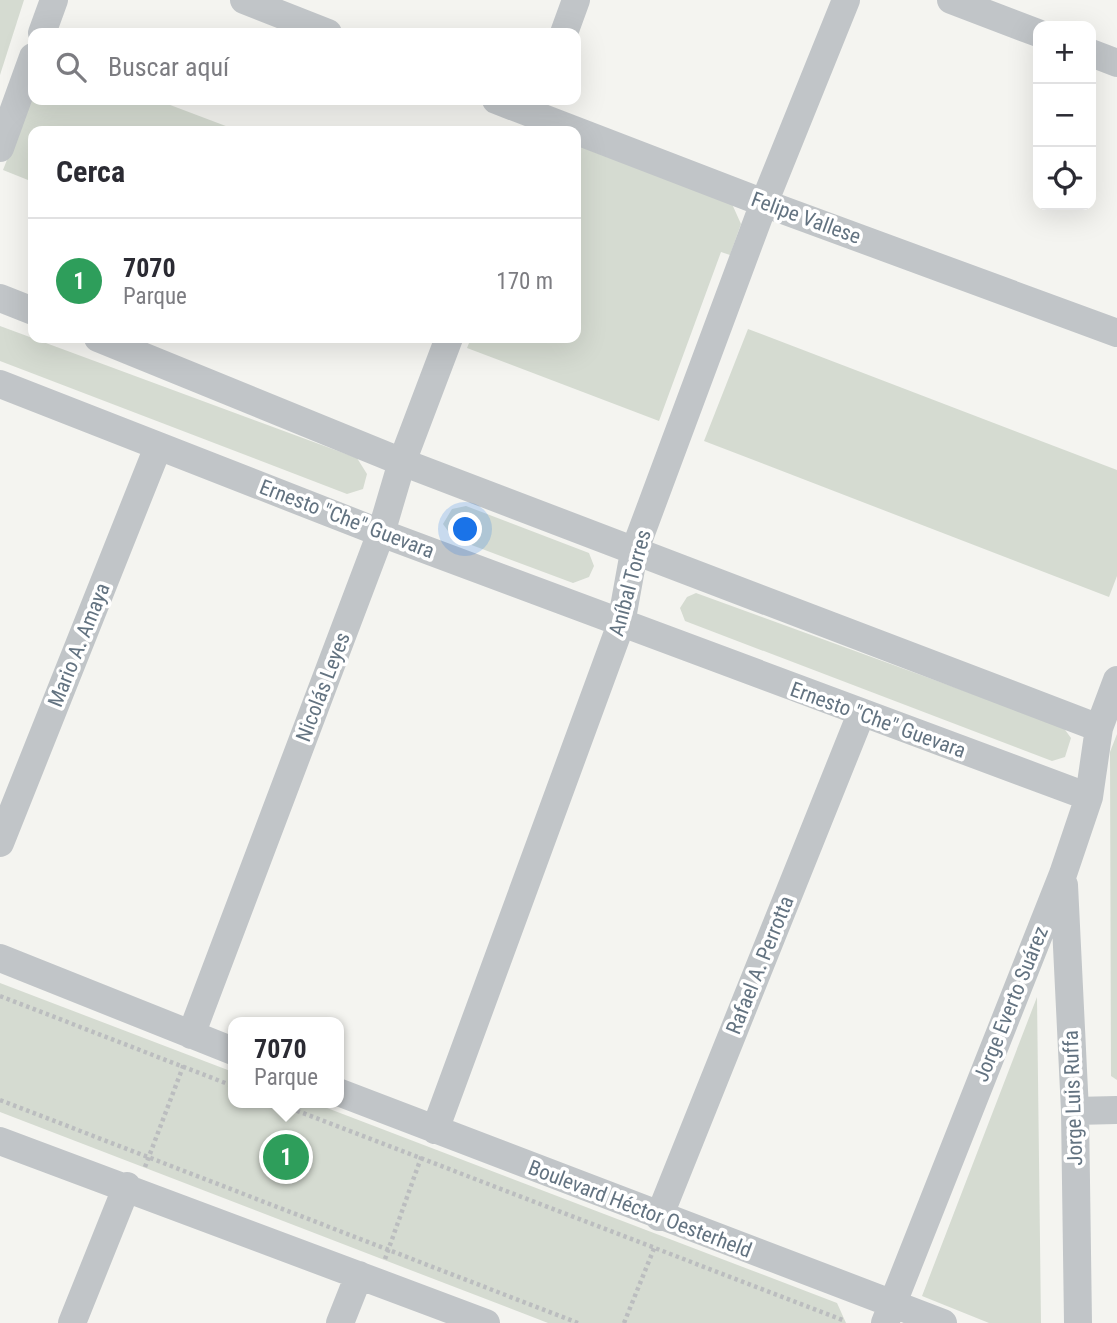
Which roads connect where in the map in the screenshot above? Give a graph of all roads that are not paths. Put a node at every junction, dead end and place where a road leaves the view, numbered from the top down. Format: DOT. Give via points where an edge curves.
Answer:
graph roads {
  1 [pos="54,0"];
  2 [pos="244,0"];
  3 [pos="576,0"];
  4 [pos="846,0"];
  5 [pos="951,0"];
  6 [pos="44,28"];
  7 [pos="315,28"];
  8 [pos="566,28"];
  9 [pos="1033,31"];
  10 [pos="1096,55"];
  11 [pos="1117,63"];
  12 [pos="28,71"];
  13 [pos="508,105"];
  14 [pos="533,115"];
  15 [pos="562,126"];
  16 [pos="581,133"];
  17 [pos="0,148"];
  18 [pos="764,203"];
  19 [pos="0,298"];
  20 [pos="28,309"];
  21 [pos="1117,332"];
  22 [pos="111,343"];
  23 [pos="447,343"];
  24 [pos="0,384"];
  25 [pos="158,447"];
  26 [pos="402,462"];
  27 [pos="381,533"];
  28 [pos="635,552"];
  29 [pos="621,624"];
  30 [pos="1117,680"];
  31 [pos="861,714"];
  32 [pos="1098,728"];
  33 [pos="1090,797"];
  34 [pos="0,844"];
  35 [pos="1063,874"];
  36 [pos="0,958"];
  37 [pos="189,1044"];
  38 [pos="228,1050"];
  39 [pos="344,1096"];
  40 [pos="1117,1110"];
  41 [pos="1075,1111"];
  42 [pos="431,1138"];
  43 [pos="0,1141"];
  44 [pos="136,1177"];
  45 [pos="659,1226"];
  46 [pos="359,1275"];
  47 [pos="888,1314"];
  48 [pos="72,1323"];
  49 [pos="340,1323"];
  50 [pos="486,1323"];
  51 [pos="943,1323"];
  52 [pos="1077,1323"];
  1 -- 6 [label="street"];
  2 -- 7 [label="street"];
  3 -- 8 [label="street"];
  4 -- 18 [label="street, Aníbal Torres"];
  5 -- 9 [label="street"];
  10 -- 11 [label="street"];
  12 -- 17 [label="street"];
  13 -- 14 [label="street, Felipe Vallese"];
  14 -- 15 [label="street, Felipe Vallese"];
  16 -- 18 [label="street, Felipe Vallese"];
  18 -- 21 [label="street, Felipe Vallese"];
  18 -- 28 [label="street, Aníbal Torres"];
  19 -- 20 [label="street"];
  22 -- 26 [label="street"];
  23 -- 26 [label="street, Nicolás Leyes"];
  24 -- 25 [label="street, Ernesto \"Che\" Guevara"];
  25 -- 27 [label="street, Ernesto \"Che\" Guevara"];
  25 -- 34 [label="street, Mario A. Amaya"];
  26 -- 27 [label="street, Nicolás Leyes"];
  26 -- 28 [label="street"];
  27 -- 29 [label="street, Ernesto \"Che\" Guevara"];
  27 -- 37 [label="street, Nicolás Leyes"];
  28 -- 29 [label="street, Aníbal Torres"];
  28 -- 32 [label="street"];
  29 -- 31 [label="street, Ernesto \"Che\" Guevara"];
  29 -- 42 [label="street, Aníbal Torres"];
  30 -- 32 [label="street, Jorge Everto Suárez"];
  31 -- 33 [label="street, Ernesto \"Che\" Guevara"];
  31 -- 45 [label="street, Rafael A. Perrotta"];
  32 -- 33 [label="street, Jorge Everto Suárez"];
  33 -- 35 [label="street, Jorge Everto Suárez"];
  35 -- 41 [label="street, Jorge Luis Ruffa"];
  35 -- 47 [label="street, Jorge Everto Suárez"];
  36 -- 37 [label="street"];
  37 -- 38 [label="street"];
  39 -- 42 [label="street, Boulevard Héctor Oesterheld"];
  40 -- 41 [label="street"];
  41 -- 52 [label="street, Jorge Luis Ruffa"];
  42 -- 45 [label="street, Boulevard Héctor Oesterheld"];
  43 -- 44 [label="street"];
  44 -- 46 [label="street"];
  44 -- 48 [label="street"];
  45 -- 47 [label="street, Boulevard Héctor Oesterheld"];
  46 -- 49 [label="street"];
  46 -- 50 [label="street"];
  47 -- 51 [label="street, Boulevard Héctor Oesterheld"];
}
